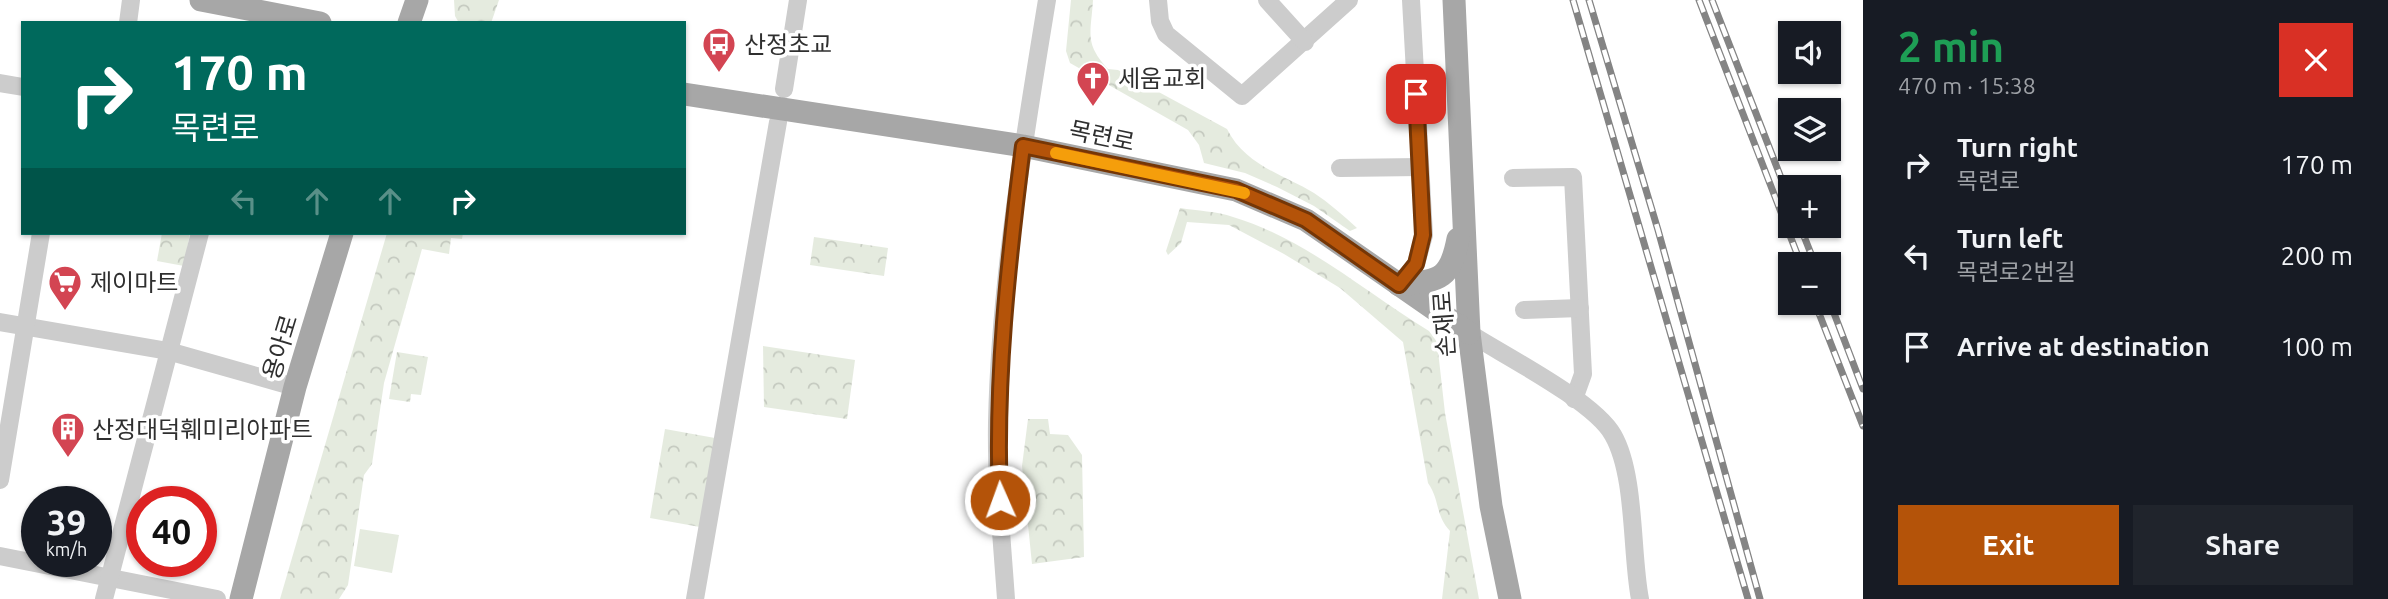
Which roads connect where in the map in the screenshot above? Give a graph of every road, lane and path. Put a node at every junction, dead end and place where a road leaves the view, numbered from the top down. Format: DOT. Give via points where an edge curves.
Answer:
graph roads {
  1 [pos="131,0"];
  2 [pos="201,0"];
  3 [pos="418,0"];
  4 [pos="798,0"];
  5 [pos="1047,0"];
  6 [pos="1158,0"];
  7 [pos="1267,0"];
  8 [pos="1349,0"];
  9 [pos="1411,0"];
  10 [pos="1454,0"];
  11 [pos="241,3"];
  12 [pos="128,21"];
  13 [pos="312,21"];
  14 [pos="410,21"];
  15 [pos="1305,42"];
  16 [pos="0,83"];
  17 [pos="21,87"];
  18 [pos="784,89"];
  19 [pos="686,94"];
  20 [pos="778,122"];
  21 [pos="1023,146"];
  22 [pos="1420,167"];
  23 [pos="1340,168"];
  24 [pos="1513,178"];
  25 [pos="1464,208"];
  26 [pos="41,235"];
  27 [pos="199,235"];
  28 [pos="341,235"];
  29 [pos="1399,285"];
  30 [pos="1580,309"];
  31 [pos="1524,310"];
  32 [pos="0,322"];
  33 [pos="24,327"];
  34 [pos="1469,333"];
  35 [pos="168,351"];
  36 [pos="295,387"];
  37 [pos="1574,400"];
  38 [pos="0,480"];
  39 [pos="0,556"];
  40 [pos="109,578"];
  41 [pos="104,599"];
  42 [pos="217,599"];
  43 [pos="240,599"];
  44 [pos="695,599"];
  45 [pos="1006,599"];
  46 [pos="1510,599"];
  47 [pos="1640,599"];
  1 -- 12 [label="street"];
  2 -- 11 [label="main road"];
  3 -- 14 [label="main road"];
  4 -- 18 [label="street"];
  5 -- 21 [label="street"];
  6 -- 15 [label="street" via="1166,34 1242,96"];
  7 -- 15 [label="street"];
  8 -- 15 [label="street"];
  9 -- 22 [label="street"];
  10 -- 25 [label="main road, 손재로"];
  11 -- 13 [label="main road"];
  16 -- 17 [label="street"];
  19 -- 21 [label="main road, 목련로"];
  20 -- 44 [label="street"];
  21 -- 29 [label="main road, 목련로" via="1236,190 1306,220"];
  21 -- 45 [label="street" via="997,425"];
  22 -- 23 [label="street"];
  22 -- 29 [label="street" via="1422,250"];
  24 -- 30 [label="street" via="1573,177"];
  25 -- 29 [label="main road" via="1453,263 1446,274"];
  25 -- 34 [label="main road, 손재로"];
  26 -- 33 [label="street"];
  27 -- 35 [label="street"];
  28 -- 36 [label="main road, 용아로"];
  29 -- 34 [label="main road, 목련로"];
  30 -- 31 [label="street"];
  30 -- 37 [label="street" via="1583,374"];
  32 -- 33 [label="street"];
  33 -- 35 [label="street"];
  33 -- 38 [label="street"];
  34 -- 37 [label="street"];
  34 -- 46 [label="main road, 손재로" via="1491,506"];
  35 -- 36 [label="street"];
  35 -- 40 [label="street"];
  36 -- 43 [label="main road, 용아로"];
  37 -- 47 [label="street" via="1601,419 1619,448"];
  39 -- 40 [label="street"];
  40 -- 41 [label="street"];
  40 -- 42 [label="street"];
}
